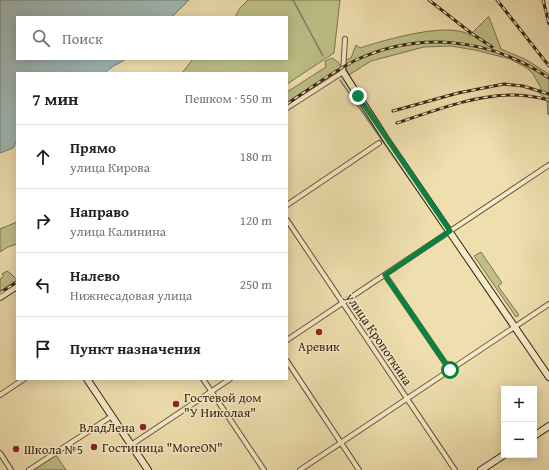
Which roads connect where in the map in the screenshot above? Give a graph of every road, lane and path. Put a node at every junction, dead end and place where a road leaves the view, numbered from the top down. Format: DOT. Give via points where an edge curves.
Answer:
graph roads {
  1 [pos="547,0"];
  2 [pos="549,11"];
  3 [pos="345,39"];
  4 [pos="343,72"];
  5 [pos="288,107"];
  6 [pos="379,143"];
  7 [pos="549,165"];
  8 [pos="288,204"];
  9 [pos="288,221"];
  10 [pos="450,231"];
  11 [pos="385,275"];
  12 [pos="16,287"];
  13 [pos="0,297"];
  14 [pos="343,303"];
  15 [pos="549,304"];
  16 [pos="515,327"];
  17 [pos="288,339"];
  18 [pos="288,363"];
  19 [pos="450,370"];
  20 [pos="549,377"];
  21 [pos="22,380"];
  22 [pos="88,380"];
  23 [pos="205,380"];
  24 [pos="228,380"];
  25 [pos="212,391"];
  26 [pos="0,395"];
  27 [pos="407,399"];
  28 [pos="112,416"];
  29 [pos="549,426"];
  30 [pos="537,434"];
  31 [pos="341,443"];
  32 [pos="131,445"];
  33 [pos="0,453"];
  34 [pos="501,457"];
  35 [pos="11,470"];
  36 [pos="29,470"];
  37 [pos="148,470"];
  38 [pos="264,470"];
  39 [pos="300,470"];
  40 [pos="359,470"];
  41 [pos="455,470"];
  42 [pos="481,470"];
  1 -- 2 [label="street"];
  3 -- 4 [label="street"];
  4 -- 5 [label="street"];
  4 -- 10 [label="street"];
  6 -- 8 [label="street"];
  7 -- 10 [label="street"];
  9 -- 14 [label="street, улица Кропоткина"];
  10 -- 11 [label="street"];
  10 -- 16 [label="street"];
  11 -- 14 [label="street"];
  11 -- 19 [label="street"];
  12 -- 13 [label="street"];
  14 -- 17 [label="street"];
  14 -- 27 [label="street, улица Кропоткина"];
  15 -- 16 [label="street"];
  16 -- 19 [label="street"];
  16 -- 20 [label="street"];
  18 -- 31 [label="street"];
  19 -- 27 [label="street"];
  21 -- 26 [label="street"];
  22 -- 28 [label="street"];
  23 -- 25 [label="street"];
  24 -- 25 [label="street"];
  25 -- 32 [label="street"];
  25 -- 38 [label="street"];
  27 -- 31 [label="street"];
  27 -- 41 [label="street, улица Кропоткина"];
  28 -- 32 [label="street"];
  28 -- 36 [label="street"];
  29 -- 30 [label="street"];
  31 -- 39 [label="street"];
  31 -- 40 [label="street"];
  32 -- 37 [label="street"];
  33 -- 35 [label="street"];
  34 -- 42 [label="street"];
}
